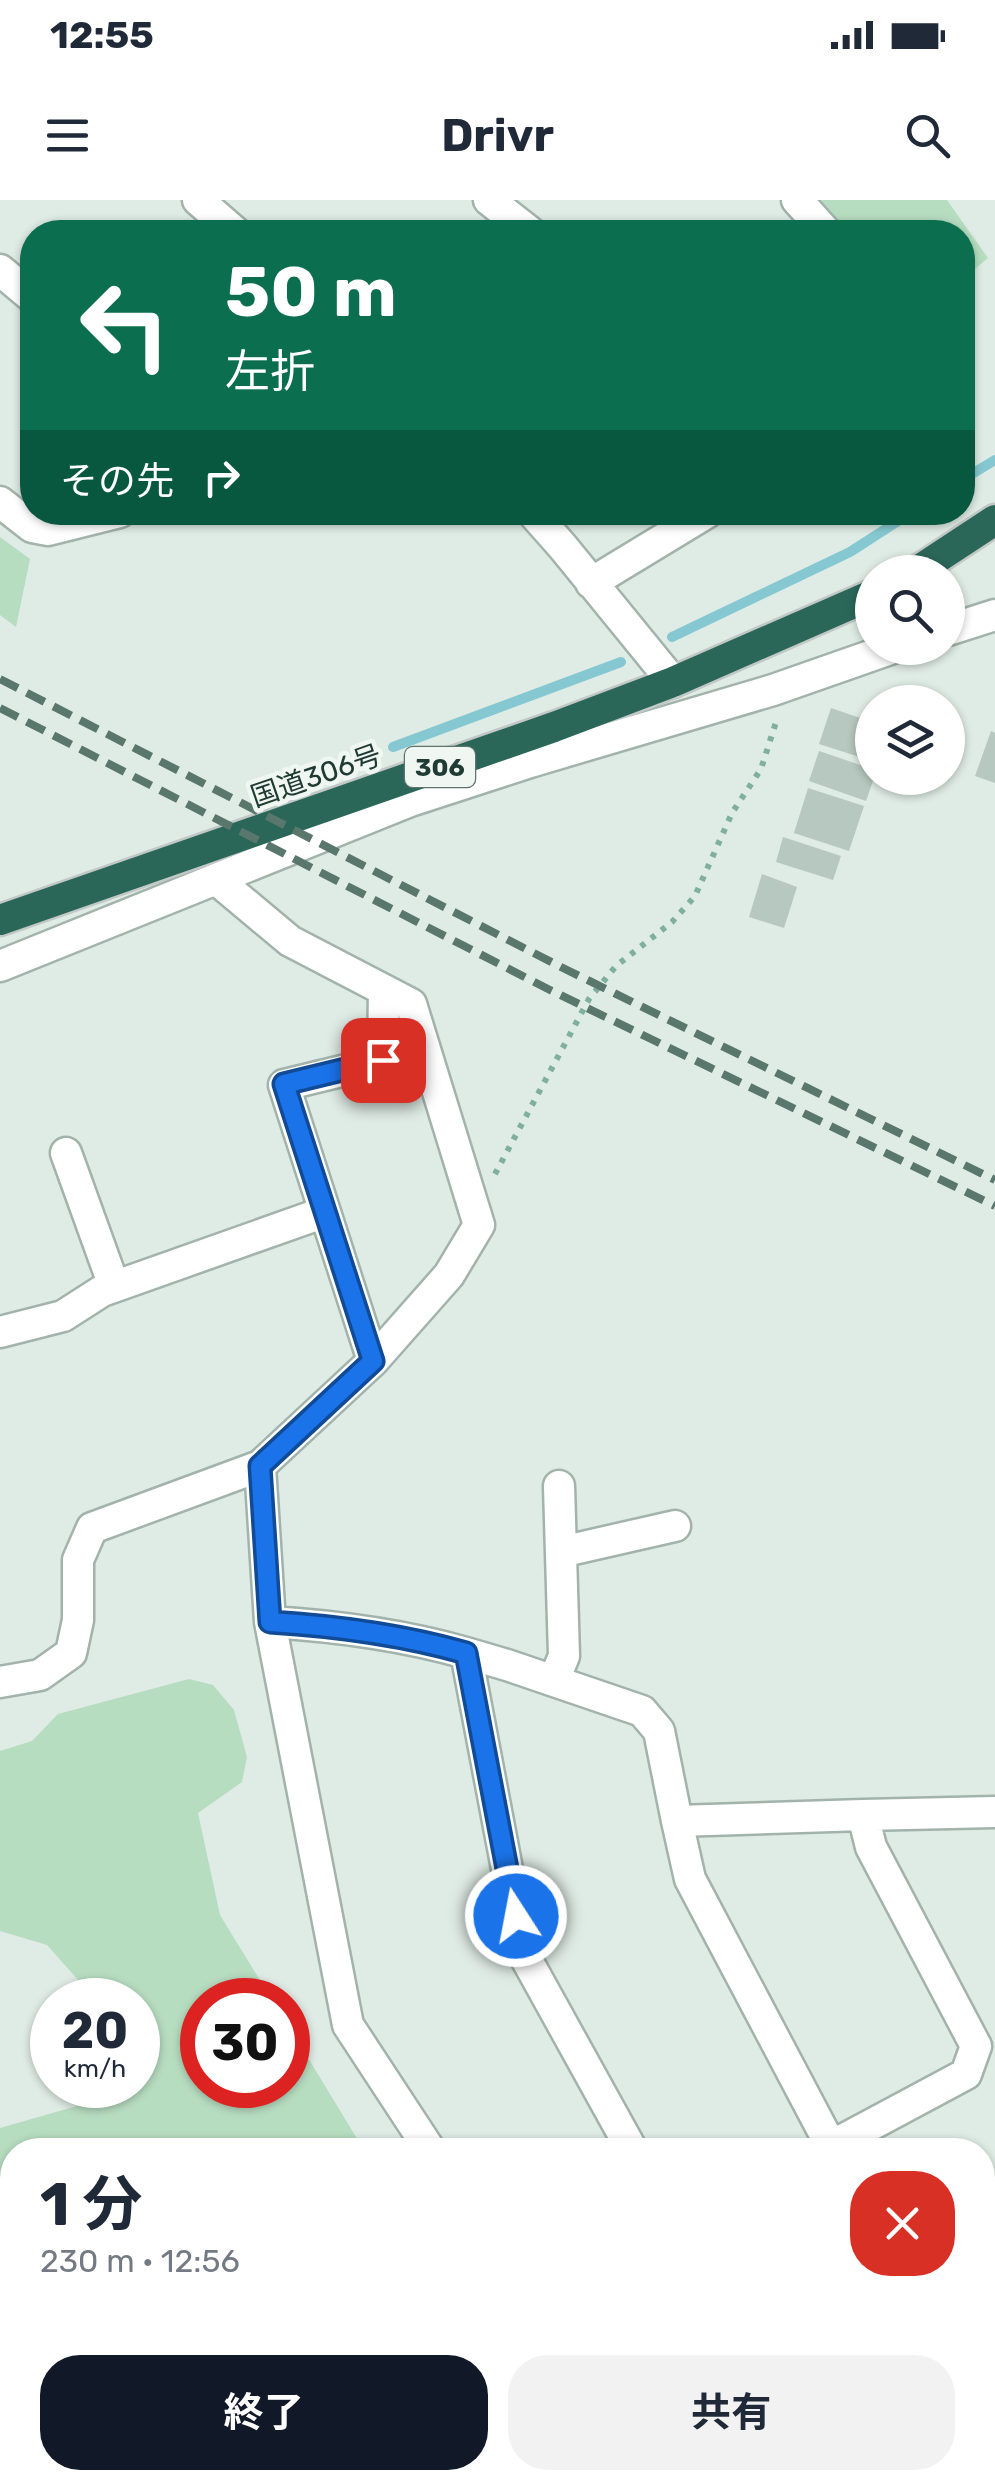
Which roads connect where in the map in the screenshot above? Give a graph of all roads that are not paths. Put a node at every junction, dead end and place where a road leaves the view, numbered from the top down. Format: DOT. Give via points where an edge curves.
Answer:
graph roads {
  1 [pos="198,200"];
  2 [pos="489,200"];
  3 [pos="797,200"];
  4 [pos="221,220"];
  5 [pos="515,220"];
  6 [pos="815,220"];
  7 [pos="0,270"];
  8 [pos="20,287"];
  9 [pos="0,502"];
  10 [pos="20,518"];
  11 [pos="995,520"];
  12 [pos="29,525"];
  13 [pos="68,525"];
  14 [pos="544,525"];
  15 [pos="687,525"];
  16 [pos="942,555"];
  17 [pos="591,583"];
  18 [pos="855,602"];
  19 [pos="995,616"];
  20 [pos="965,625"];
  21 [pos="855,661"];
  22 [pos="673,682"];
  23 [pos="217,880"];
  24 [pos="0,920"];
  25 [pos="0,966"];
  26 [pos="384,990"];
  27 [pos="66,1154"];
  28 [pos="325,1212"];
  29 [pos="114,1286"];
  30 [pos="0,1332"];
  31 [pos="373,1361"];
  32 [pos="260,1466"];
  33 [pos="558,1486"];
  34 [pos="675,1526"];
  35 [pos="562,1552"];
  36 [pos="270,1622"];
  37 [pos="466,1653"];
  38 [pos="554,1680"];
  39 [pos="0,1682"];
  40 [pos="995,1812"];
  41 [pos="863,1815"];
  42 [pos="677,1821"];
  43 [pos="422,2138"];
  44 [pos="625,2138"];
  45 [pos="823,2138"];
  46 [pos="847,2138"];
  1 -- 4 [label="street"];
  2 -- 5 [label="street"];
  3 -- 6 [label="street"];
  7 -- 8 [label="street"];
  9 -- 10 [label="street"];
  11 -- 16 [label="highway"];
  12 -- 13 [label="street"];
  14 -- 17 [label="street"];
  15 -- 17 [label="street"];
  17 -- 22 [label="street"];
  18 -- 22 [label="highway, 国道306号 / 306"];
  19 -- 20 [label="street"];
  21 -- 23 [label="street" via="410,801"];
  22 -- 24 [label="highway, 国道306号 / 306"];
  23 -- 25 [label="street"];
  23 -- 26 [label="street" via="290,941"];
  26 -- 28 [label="street" via="383,1060 284,1084"];
  26 -- 31 [label="street" via="411,1004 479,1225 449,1275"];
  27 -- 29 [label="street"];
  28 -- 29 [label="street"];
  28 -- 31 [label="street"];
  29 -- 30 [label="street" via="64,1316"];
  31 -- 32 [label="street"];
  32 -- 36 [label="street"];
  32 -- 39 [label="street" via="92,1528 78,1560 71,1653 40,1674"];
  33 -- 35 [label="street"];
  34 -- 35 [label="street"];
  35 -- 38 [label="street" via="564,1656"];
  36 -- 37 [label="street"];
  36 -- 43 [label="street" via="348,2025"];
  37 -- 38 [label="street"];
  37 -- 44 [label="street" via="523,1953"];
  38 -- 42 [label="street" via="642,1711 659,1731"];
  40 -- 41 [label="street"];
  41 -- 42 [label="street"];
  41 -- 46 [label="street" via="871,1846 976,2046 966,2074"];
  42 -- 45 [label="street" via="690,1879"];
}
